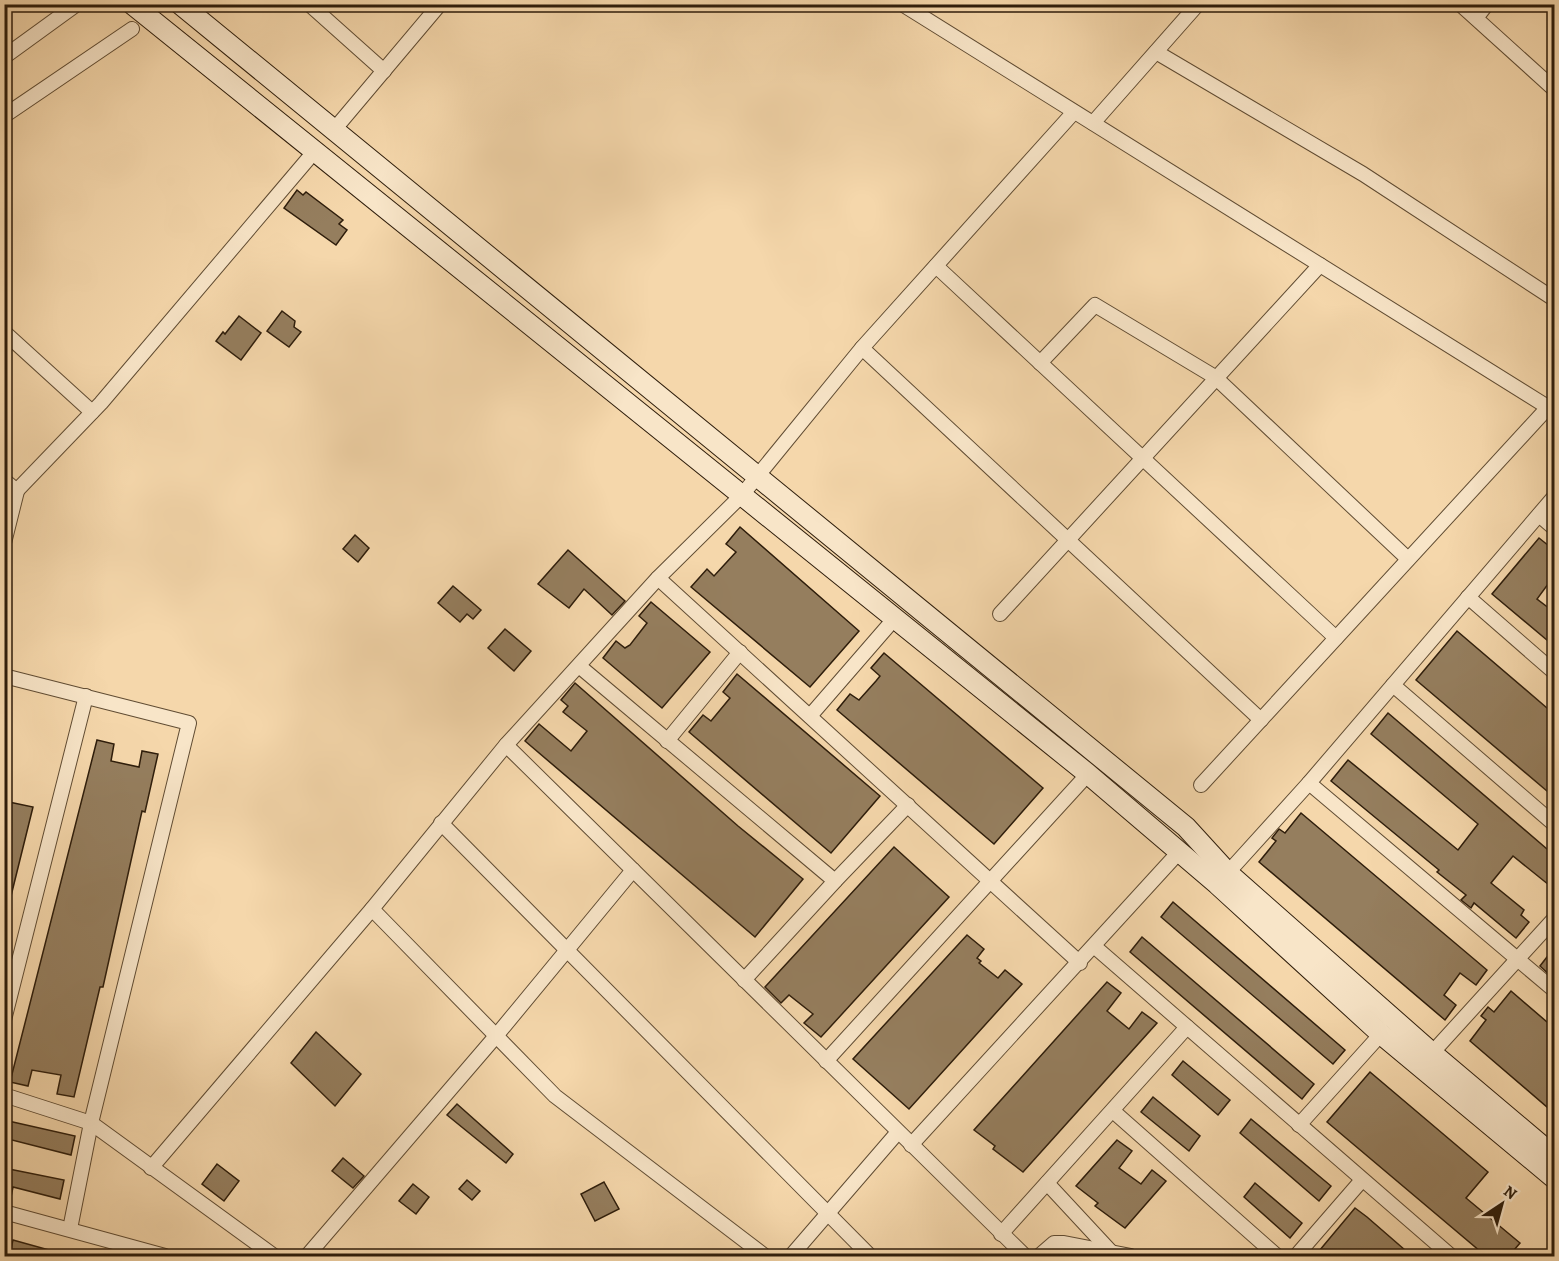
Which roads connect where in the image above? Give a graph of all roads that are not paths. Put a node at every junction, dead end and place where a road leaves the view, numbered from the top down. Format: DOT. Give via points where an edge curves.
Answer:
graph roads {
  1 [pos="77,4"];
  2 [pos="132,4"];
  3 [pos="180,4"];
  4 [pos="309,4"];
  5 [pos="440,4"];
  6 [pos="902,4"];
  7 [pos="1198,4"];
  8 [pos="1460,4"];
  9 [pos="1487,4"];
  10 [pos="1476,18"];
  11 [pos="132,29"];
  12 [pos="1156,52"];
  13 [pos="4,57"];
  14 [pos="384,71"];
  15 [pos="1554,89"];
  16 [pos="1074,112"];
  17 [pos="4,116"];
  18 [pos="1093,123"];
  19 [pos="333,131"];
  20 [pos="314,152"];
  21 [pos="1320,265"];
  22 [pos="936,266"];
  23 [pos="1554,299"];
  24 [pos="4,332"];
  25 [pos="862,348"];
  26 [pos="1040,363"];
  27 [pos="1215,377"];
  28 [pos="1552,406"];
  29 [pos="92,412"];
  30 [pos="1142,457"];
  31 [pos="757,477"];
  32 [pos="4,480"];
  33 [pos="17,491"];
  34 [pos="742,495"];
  35 [pos="1554,497"];
  36 [pos="4,504"];
  37 [pos="1539,515"];
  38 [pos="1554,528"];
  39 [pos="1066,538"];
  40 [pos="4,543"];
  41 [pos="1408,559"];
  42 [pos="658,578"];
  43 [pos="1468,597"];
  44 [pos="1000,614"];
  45 [pos="895,618"];
  46 [pos="1336,638"];
  47 [pos="740,652"];
  48 [pos="579,666"];
  49 [pos="1554,672"];
  50 [pos="4,675"];
  51 [pos="1393,685"];
  52 [pos="86,696"];
  53 [pos="810,716"];
  54 [pos="1261,720"];
  55 [pos="667,741"];
  56 [pos="506,745"];
  57 [pos="1088,774"];
  58 [pos="1309,783"];
  59 [pos="1201,785"];
  60 [pos="908,805"];
  61 [pos="441,824"];
  62 [pos="1554,824"];
  63 [pos="1179,852"];
  64 [pos="633,870"];
  65 [pos="1222,878"];
  66 [pos="834,881"];
  67 [pos="990,881"];
  68 [pos="372,909"];
  69 [pos="1554,919"];
  70 [pos="1095,947"];
  71 [pos="566,951"];
  72 [pos="1518,960"];
  73 [pos="1080,963"];
  74 [pos="9,980"];
  75 [pos="744,980"];
  76 [pos="1554,990"];
  77 [pos="4,1020"];
  78 [pos="1187,1027"];
  79 [pos="1381,1034"];
  80 [pos="496,1036"];
  81 [pos="1432,1053"];
  82 [pos="826,1061"];
  83 [pos="4,1095"];
  84 [pos="1113,1111"];
  85 [pos="91,1123"];
  86 [pos="1299,1125"];
  87 [pos="898,1132"];
  88 [pos="911,1145"];
  89 [pos="1554,1156"];
  90 [pos="151,1168"];
  91 [pos="1554,1178"];
  92 [pos="1362,1180"];
  93 [pos="1047,1183"];
  94 [pos="4,1212"];
  95 [pos="826,1216"];
  96 [pos="70,1229"];
  97 [pos="1001,1234"];
  98 [pos="1112,1253"];
  99 [pos="165,1257"];
  100 [pos="274,1257"];
  101 [pos="307,1257"];
  102 [pos="765,1257"];
  103 [pos="791,1257"];
  104 [pos="870,1257"];
  105 [pos="1025,1257"];
  106 [pos="1039,1257"];
  107 [pos="1131,1257"];
  108 [pos="1277,1257"];
  109 [pos="1296,1257"];
  110 [pos="1451,1257"];
  1 -- 13 [label="street"];
  2 -- 20 [label="street"];
  3 -- 19 [label="street"];
  4 -- 14 [label="street"];
  5 -- 14 [label="street"];
  6 -- 16 [label="street"];
  7 -- 12 [label="street"];
  8 -- 10 [label="street"];
  9 -- 10 [label="street"];
  10 -- 15 [label="street"];
  11 -- 17 [label="street"];
  12 -- 18 [label="street"];
  12 -- 23 [label="street" via="1363,174"];
  14 -- 19 [label="street"];
  16 -- 18 [label="street"];
  16 -- 22 [label="street"];
  18 -- 21 [label="street"];
  19 -- 31 [label="street"];
  20 -- 29 [label="street"];
  20 -- 34 [label="street"];
  21 -- 27 [label="street"];
  21 -- 28 [label="street"];
  22 -- 25 [label="street"];
  22 -- 26 [label="street"];
  24 -- 29 [label="street"];
  25 -- 31 [label="street"];
  25 -- 39 [label="street"];
  26 -- 27 [label="street" via="1095,305"];
  26 -- 30 [label="street"];
  27 -- 30 [label="street"];
  27 -- 41 [label="street"];
  28 -- 41 [label="street"];
  29 -- 33 [label="street"];
  30 -- 39 [label="street"];
  30 -- 46 [label="street"];
  31 -- 34 [label="street"];
  31 -- 65 [label="street" via="1186,826"];
  32 -- 33 [label="street"];
  33 -- 36 [label="street"];
  33 -- 40 [label="street"];
  34 -- 42 [label="street"];
  34 -- 45 [label="street"];
  35 -- 37 [label="street"];
  37 -- 38 [label="street"];
  37 -- 43 [label="street"];
  39 -- 44 [label="street"];
  39 -- 54 [label="street"];
  41 -- 46 [label="street"];
  42 -- 47 [label="street"];
  42 -- 48 [label="street"];
  43 -- 49 [label="street"];
  43 -- 51 [label="street"];
  45 -- 53 [label="street"];
  45 -- 57 [label="street"];
  46 -- 54 [label="street"];
  47 -- 53 [label="street"];
  47 -- 55 [label="street"];
  48 -- 55 [label="street"];
  48 -- 56 [label="street"];
  50 -- 52 [label="street"];
  51 -- 58 [label="street"];
  51 -- 62 [label="street"];
  52 -- 74 [label="street"];
  52 -- 85 [label="street" via="189,723"];
  53 -- 60 [label="street"];
  54 -- 59 [label="street"];
  55 -- 66 [label="street"];
  56 -- 61 [label="street"];
  56 -- 64 [label="street"];
  57 -- 63 [label="street"];
  57 -- 67 [label="street"];
  58 -- 65 [label="street"];
  58 -- 72 [label="street"];
  60 -- 66 [label="street"];
  60 -- 67 [label="street"];
  61 -- 68 [label="street"];
  61 -- 71 [label="street"];
  63 -- 65 [label="street"];
  63 -- 70 [label="street"];
  64 -- 71 [label="street"];
  64 -- 75 [label="street"];
  65 -- 79 [label="street"];
  65 -- 81 [label="street"];
  66 -- 75 [label="street"];
  67 -- 73 [label="street"];
  67 -- 82 [label="street"];
  68 -- 80 [label="street"];
  68 -- 90 [label="street"];
  69 -- 72 [label="street"];
  70 -- 73 [label="street"];
  70 -- 78 [label="street"];
  71 -- 80 [label="street"];
  71 -- 95 [label="street"];
  72 -- 76 [label="street"];
  72 -- 81 [label="street"];
  73 -- 88 [label="street"];
  74 -- 77 [label="street"];
  75 -- 82 [label="street"];
  78 -- 84 [label="street"];
  78 -- 86 [label="street"];
  79 -- 86 [label="street"];
  79 -- 91 [label="street"];
  80 -- 101 [label="street"];
  80 -- 102 [label="street" via="555,1096"];
  81 -- 89 [label="street"];
  82 -- 87 [label="street"];
  83 -- 85 [label="street"];
  84 -- 93 [label="street"];
  84 -- 108 [label="street"];
  85 -- 90 [label="street"];
  85 -- 96 [label="street"];
  86 -- 92 [label="street"];
  87 -- 88 [label="street"];
  87 -- 95 [label="street"];
  88 -- 97 [label="street"];
  90 -- 100 [label="street"];
  92 -- 109 [label="street"];
  92 -- 110 [label="street"];
  93 -- 97 [label="street"];
  93 -- 98 [label="street"];
  94 -- 96 [label="street"];
  95 -- 103 [label="street"];
  95 -- 104 [label="street"];
  96 -- 99 [label="street"];
  97 -- 105 [label="street"];
  98 -- 106 [label="street" via="1064,1243 1054,1244"];
  98 -- 107 [label="street"];
}
